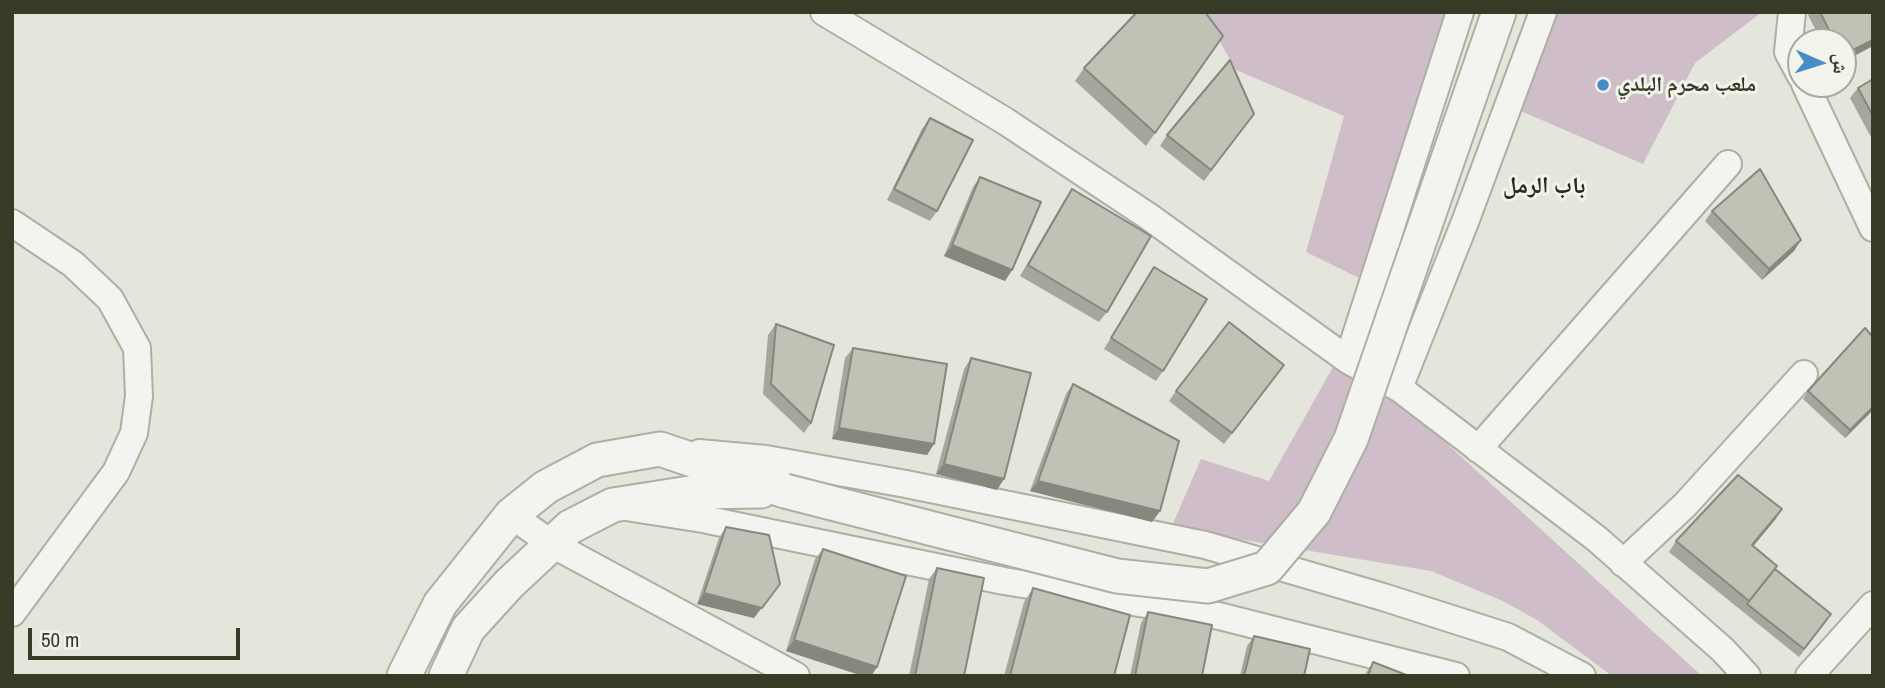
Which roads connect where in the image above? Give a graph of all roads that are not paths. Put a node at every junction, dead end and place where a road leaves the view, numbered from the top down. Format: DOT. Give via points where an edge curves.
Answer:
graph roads {
  1 [pos="824,12"];
  2 [pos="1460,12"];
  3 [pos="1499,12"];
  4 [pos="1543,12"];
  5 [pos="1812,98"];
  6 [pos="1728,164"];
  7 [pos="12,223"];
  8 [pos="1873,228"];
  9 [pos="1348,360"];
  10 [pos="1804,374"];
  11 [pos="1399,388"];
  12 [pos="660,449"];
  13 [pos="1478,449"];
  14 [pos="785,491"];
  15 [pos="614,505"];
  16 [pos="512,515"];
  17 [pos="552,544"];
  18 [pos="1623,563"];
  19 [pos="1873,605"];
  20 [pos="12,613"];
  21 [pos="1722,663"];
  22 [pos="404,676"];
  23 [pos="446,676"];
  24 [pos="796,676"];
  25 [pos="1456,676"];
  26 [pos="1582,676"];
  27 [pos="1747,676"];
  28 [pos="1809,676"];
  1 -- 9 [label="street" via="1004,121 1137,209"];
  2 -- 9 [label="street"];
  3 -- 14 [label="street, bridge" via="1351,439 1314,512 1267,568 1208,586 1117,576"];
  4 -- 11 [label="street"];
  5 -- 8 [label="street"];
  6 -- 13 [label="street"];
  7 -- 20 [label="street" via="73,264 110,299 138,348 139,396 134,433 116,472"];
  9 -- 11 [label="street"];
  10 -- 18 [label="street" via="1685,505"];
  11 -- 13 [label="street"];
  12 -- 14 [label="street"];
  12 -- 16 [label="street" via="597,460 546,488"];
  12 -- 26 [label="street" via="766,459 1205,545 1508,637"];
  13 -- 18 [label="street"];
  14 -- 15 [label="street" via="696,492"];
  15 -- 17 [label="street" via="570,527"];
  15 -- 25 [label="street" via="1004,581 1219,616"];
  16 -- 17 [label="street"];
  16 -- 22 [label="street" via="440,604"];
  17 -- 23 [label="street" via="468,629"];
  17 -- 24 [label="street"];
  18 -- 21 [label="street"];
  19 -- 28 [label="street"];
  21 -- 27 [label="street"];
}
